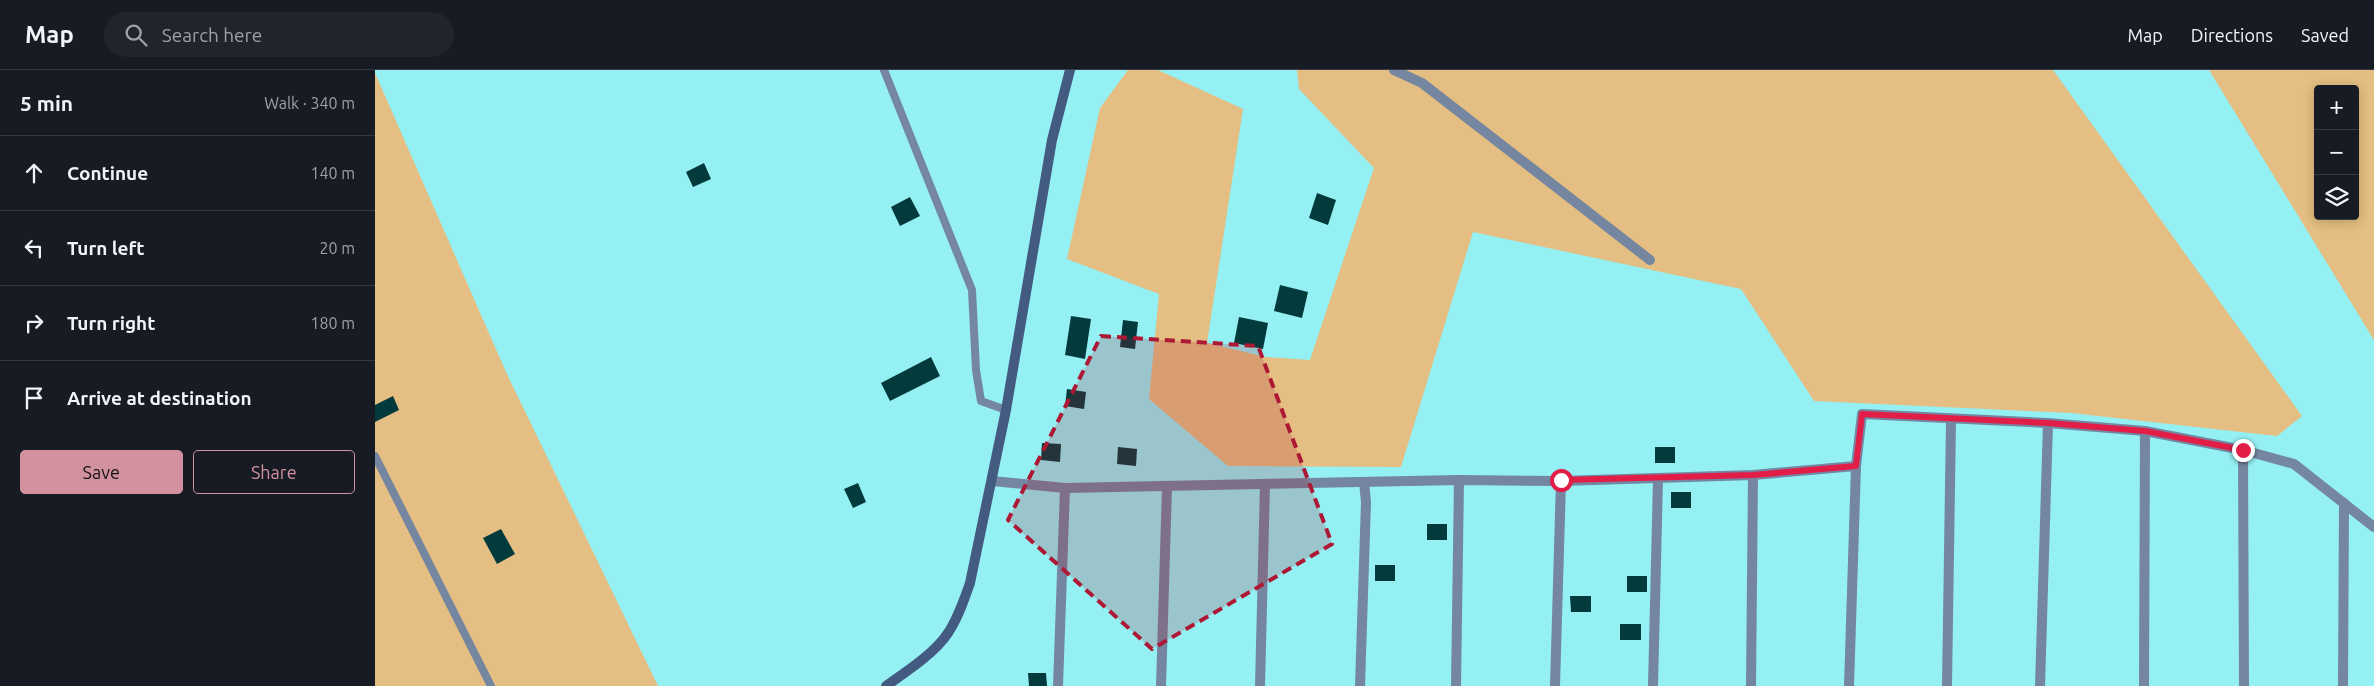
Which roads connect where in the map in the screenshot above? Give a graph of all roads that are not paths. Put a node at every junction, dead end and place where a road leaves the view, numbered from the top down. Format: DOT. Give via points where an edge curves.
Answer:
graph roads {
  1 [pos="884,70"];
  2 [pos="1070,70"];
  3 [pos="1394,70"];
  4 [pos="1650,260"];
  5 [pos="1006,410"];
  6 [pos="1951,420"];
  7 [pos="2048,423"];
  8 [pos="2145,431"];
  9 [pos="2243,450"];
  10 [pos="375,456"];
  11 [pos="1856,466"];
  12 [pos="1753,475"];
  13 [pos="1659,479"];
  14 [pos="1459,480"];
  15 [pos="1561,480"];
  16 [pos="992,481"];
  17 [pos="1364,482"];
  18 [pos="1265,484"];
  19 [pos="1167,487"];
  20 [pos="1065,488"];
  21 [pos="2344,503"];
  22 [pos="2374,527"];
  23 [pos="491,686"];
  24 [pos="886,686"];
  25 [pos="1059,686"];
  26 [pos="1161,686"];
  27 [pos="1260,686"];
  28 [pos="1360,686"];
  29 [pos="1456,686"];
  30 [pos="1555,686"];
  31 [pos="1653,686"];
  32 [pos="1751,686"];
  33 [pos="1849,686"];
  34 [pos="1947,686"];
  35 [pos="2040,686"];
  36 [pos="2144,686"];
  37 [pos="2244,686"];
  38 [pos="2343,686"];
  1 -- 5 [label="lane" via="972,290 981,401"];
  2 -- 5 [label="main road" via="1052,140"];
  3 -- 4 [label="street" via="1422,82"];
  5 -- 16 [label="main road"];
  6 -- 7 [label="street"];
  6 -- 11 [label="street" via="1862,414"];
  6 -- 34 [label="street"];
  7 -- 8 [label="street"];
  7 -- 35 [label="street"];
  8 -- 9 [label="street"];
  8 -- 36 [label="street"];
  9 -- 21 [label="street" via="2293,464"];
  9 -- 37 [label="street"];
  10 -- 23 [label="lane"];
  11 -- 12 [label="street"];
  11 -- 33 [label="street"];
  12 -- 13 [label="street"];
  12 -- 32 [label="street"];
  13 -- 15 [label="street"];
  13 -- 31 [label="street"];
  14 -- 15 [label="street"];
  14 -- 17 [label="street"];
  14 -- 29 [label="street"];
  15 -- 30 [label="street"];
  16 -- 20 [label="street"];
  16 -- 24 [label="main road" via="970,583 948,634 917,664"];
  17 -- 18 [label="street"];
  17 -- 28 [label="street"];
  18 -- 19 [label="street"];
  18 -- 27 [label="street"];
  19 -- 20 [label="street"];
  19 -- 26 [label="street"];
  20 -- 25 [label="street"];
  21 -- 22 [label="street"];
  21 -- 38 [label="street"];
}
